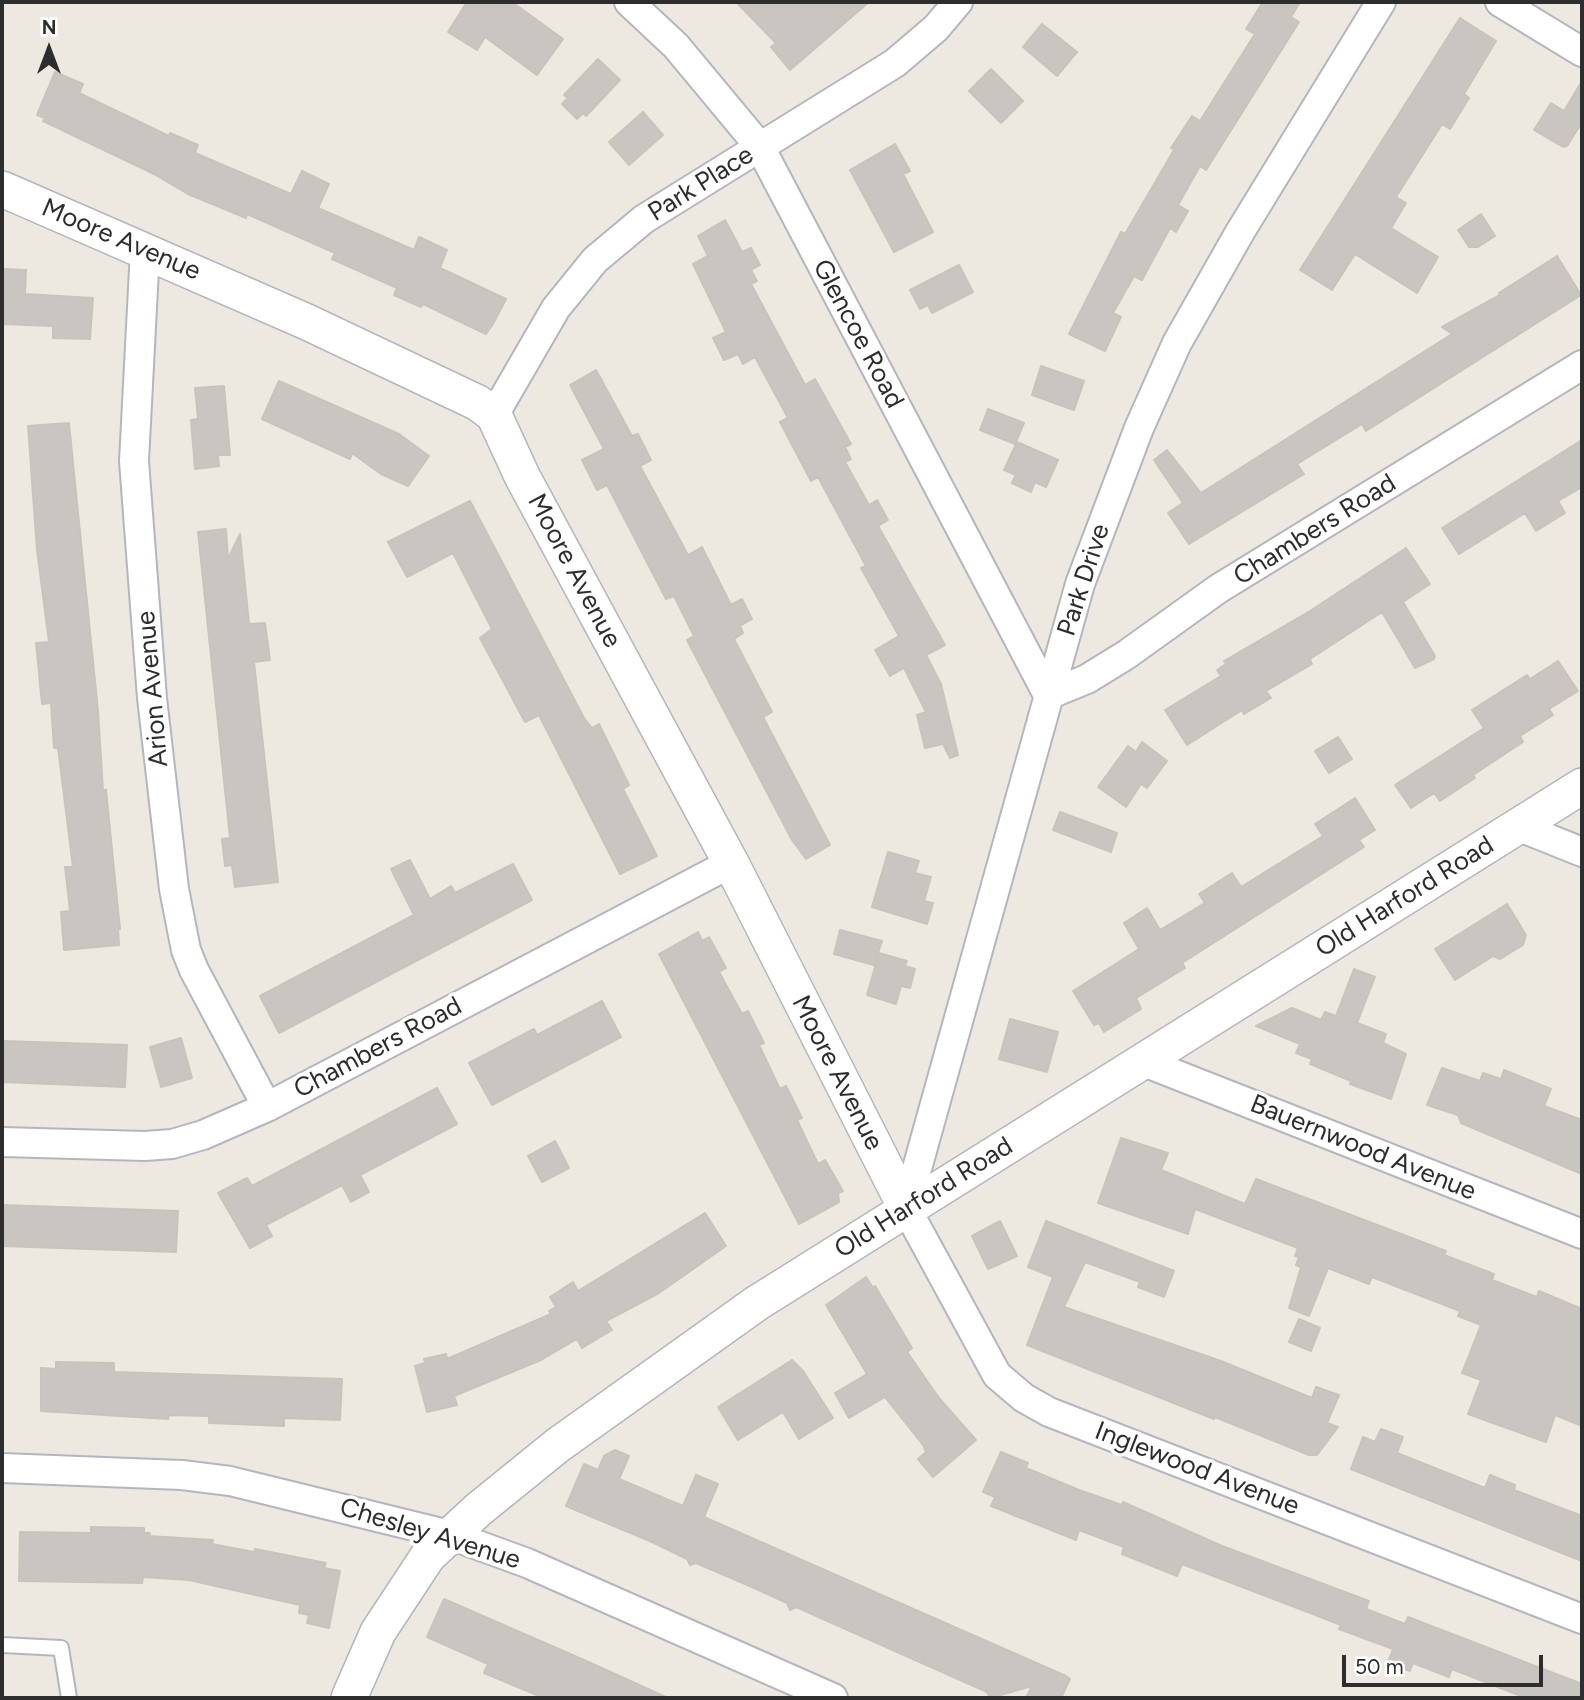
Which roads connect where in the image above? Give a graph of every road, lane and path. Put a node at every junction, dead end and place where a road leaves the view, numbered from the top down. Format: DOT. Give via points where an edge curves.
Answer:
graph roads {
  1 [pos="629,2"];
  2 [pos="958,2"];
  3 [pos="1381,2"];
  4 [pos="1500,2"];
  5 [pos="1582,52"];
  6 [pos="760,147"];
  7 [pos="2,189"];
  8 [pos="145,250"];
  9 [pos="1582,365"];
  10 [pos="495,415"];
  11 [pos="1048,695"];
  12 [pos="1582,786"];
  13 [pos="1517,826"];
  14 [pos="1582,852"];
  15 [pos="731,863"];
  16 [pos="1144,1062"];
  17 [pos="267,1107"];
  18 [pos="2,1142"];
  19 [pos="906,1208"];
  20 [pos="1582,1234"];
  21 [pos="2,1468"];
  22 [pos="450,1535"];
  23 [pos="1582,1619"];
  24 [pos="2,1646"];
  25 [pos="69,1698"];
  26 [pos="349,1698"];
  27 [pos="833,1698"];
  1 -- 6 [label="street, Glencoe Road" via="676,46"];
  2 -- 6 [label="street, Park Place" via="895,64"];
  3 -- 11 [label="street, Park Drive" via="1284,157 1177,343 1101,527"];
  4 -- 5 [label="street"];
  6 -- 10 [label="street, Park Place" via="644,219 595,260 556,308"];
  6 -- 11 [label="street, Glencoe Road"];
  7 -- 8 [label="street, Moore Avenue"];
  8 -- 10 [label="street, Moore Avenue" via="461,394"];
  8 -- 17 [label="street, Arion Avenue" via="134,461 152,698 174,889 194,970"];
  9 -- 11 [label="street, Chambers Road" via="1218,589 1107,667"];
  10 -- 15 [label="street, Moore Avenue" via="522,476"];
  11 -- 19 [label="street, Park Drive"];
  12 -- 13 [label="street, Old Harford Road"];
  13 -- 14 [label="street"];
  13 -- 16 [label="street, Old Harford Road"];
  15 -- 17 [label="street, Chambers Road"];
  15 -- 19 [label="street, Moore Avenue"];
  16 -- 19 [label="street, Old Harford Road"];
  16 -- 20 [label="street, Bauernwood Avenue"];
  17 -- 18 [label="street, Chambers Road" via="172,1144"];
  19 -- 22 [label="street, Old Harford Road" via="695,1345 558,1446"];
  19 -- 23 [label="street, Inglewood Avenue" via="997,1375 1024,1398 1049,1412"];
  21 -- 22 [label="street, Chesley Avenue" via="230,1481"];
  22 -- 26 [label="street, Old Harford Road" via="428,1556 396,1601 363,1661"];
  22 -- 27 [label="street, Chesley Avenue" via="527,1563"];
  24 -- 25 [label="lane" via="61,1648"];
}
